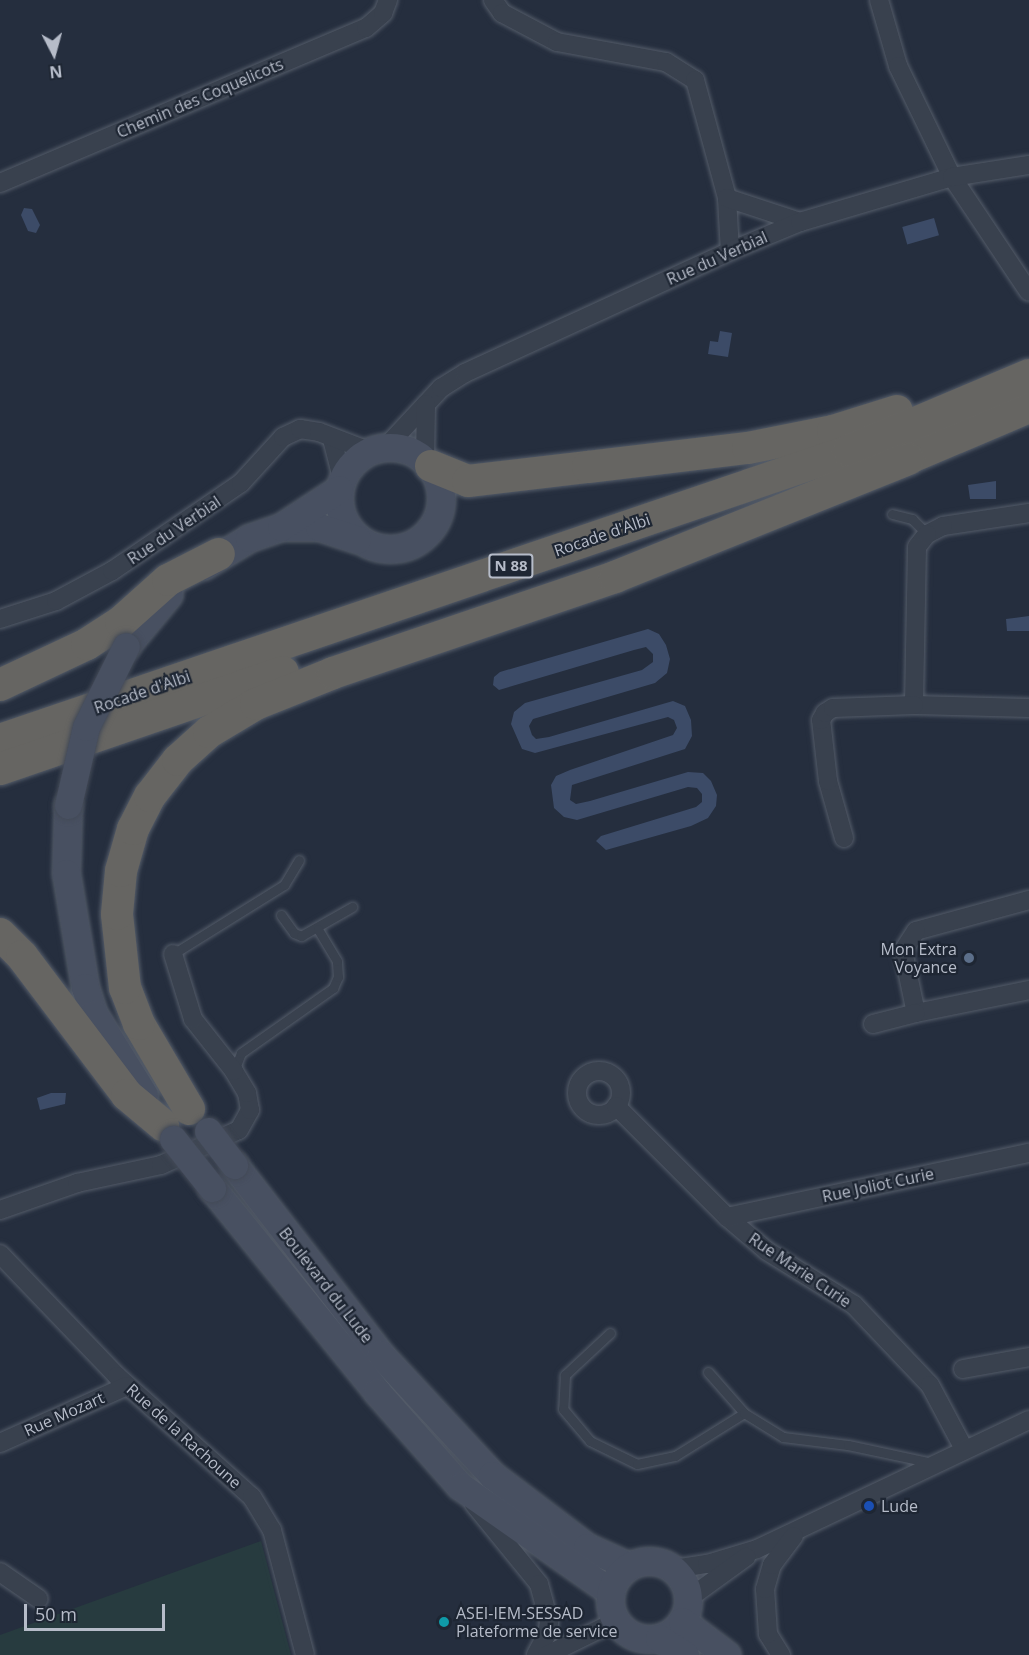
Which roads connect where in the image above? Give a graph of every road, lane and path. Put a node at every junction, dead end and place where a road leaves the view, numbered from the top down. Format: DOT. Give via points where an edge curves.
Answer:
graph roads {
  1 [pos="388,0"];
  2 [pos="493,0"];
  3 [pos="879,0"];
  4 [pos="1029,165"];
  5 [pos="952,177"];
  6 [pos="0,183"];
  7 [pos="727,198"];
  8 [pos="800,222"];
  9 [pos="730,251"];
  10 [pos="1029,292"];
  11 [pos="1025,388"];
  12 [pos="426,404"];
  13 [pos="332,439"];
  14 [pos="378,449"];
  15 [pos="908,459"];
  16 [pos="428,464"];
  17 [pos="341,483"];
  18 [pos="1029,513"];
  19 [pos="892,514"];
  20 [pos="281,526"];
  21 [pos="927,534"];
  22 [pos="357,538"];
  23 [pos="219,554"];
  24 [pos="0,619"];
  25 [pos="0,685"];
  26 [pos="914,705"];
  27 [pos="1029,708"];
  28 [pos="0,740"];
  29 [pos="0,769"];
  30 [pos="844,838"];
  31 [pos="298,860"];
  32 [pos="1029,900"];
  33 [pos="352,907"];
  34 [pos="281,915"];
  35 [pos="318,929"];
  36 [pos="0,934"];
  37 [pos="173,954"];
  38 [pos="1029,990"];
  39 [pos="916,1013"];
  40 [pos="873,1024"];
  41 [pos="234,1071"];
  42 [pos="616,1106"];
  43 [pos="183,1126"];
  44 [pos="1029,1153"];
  45 [pos="0,1210"];
  46 [pos="727,1217"];
  47 [pos="0,1254"];
  48 [pos="610,1333"];
  49 [pos="1029,1357"];
  50 [pos="963,1369"];
  51 [pos="708,1372"];
  52 [pos="127,1386"];
  53 [pos="744,1413"];
  54 [pos="1029,1420"];
  55 [pos="0,1443"];
  56 [pos="964,1449"];
  57 [pos="935,1463"];
  58 [pos="460,1486"];
  59 [pos="802,1528"];
  60 [pos="757,1549"];
  61 [pos="629,1566"];
  62 [pos="674,1569"];
  63 [pos="0,1572"];
  64 [pos="611,1592"];
  65 [pos="39,1599"];
  66 [pos="685,1610"];
  67 [pos="616,1621"];
  68 [pos="659,1638"];
  69 [pos="305,1655"];
  70 [pos="536,1655"];
  71 [pos="547,1655"];
  72 [pos="685,1655"];
  73 [pos="727,1655"];
  74 [pos="781,1655"];
  1 -- 6 [label="street, Chemin des Coquelicots" via="383,13 366,28"];
  2 -- 7 [label="street" via="502,13 557,42 666,62 695,80"];
  3 -- 5 [label="street" via="898,66"];
  4 -- 5 [label="street, Rue du Verbial"];
  5 -- 8 [label="street, Rue du Verbial"];
  5 -- 10 [label="street"];
  7 -- 8 [label="street"];
  7 -- 9 [label="street"];
  8 -- 9 [label="street, Rue du Verbial"];
  9 -- 12 [label="street, Rue du Verbial" via="465,373"];
  11 -- 15 [label="highway, Rocade d'Albi / N 88"];
  11 -- 16 [label="highway" via="975,383 833,431 748,448 468,481"];
  11 -- 28 [label="highway, Rocade d'Albi / N 88"];
  12 -- 14 [label="street, Rue du Verbial"];
  12 -- 16 [label="street"];
  13 -- 14 [label="street, Rue du Verbial"];
  13 -- 17 [label="street"];
  13 -- 24 [label="street, Rue du Verbial" via="300,429 283,437 241,483 112,572 56,601"];
  14 -- 16 [label="main road" via="414,453"];
  14 -- 17 [label="main road" via="349,467"];
  15 -- 29 [label="highway, Rocade d'Albi / N 88"];
  15 -- 43 [label="highway" via="615,577 333,673 256,704 209,732 178,760 150,796 133,829 121,871 117,914 125,988"];
  16 -- 22 [label="main road" via="442,497 432,529 405,548 388,550"];
  17 -- 20 [label="main road, Boulevard du Lude"];
  17 -- 22 [label="main road" via="341,516"];
  18 -- 21 [label="street" via="942,526"];
  19 -- 21 [label="lane" via="912,519"];
  20 -- 22 [label="main road" via="319,527"];
  20 -- 23 [label="main road, Boulevard du Lude"];
  21 -- 26 [label="street" via="917,547 914,570"];
  23 -- 25 [label="highway" via="168,580 121,622 87,644"];
  23 -- 43 [label="main road, Boulevard du Lude, bridge" via="162,600 126,646 86,727 68,805 66,873 78,950 108,1007"];
  26 -- 27 [label="street"];
  26 -- 30 [label="street" via="833,708 825,712 821,720 828,781"];
  31 -- 37 [label="lane" via="284,885"];
  32 -- 39 [label="street" via="916,931 903,951"];
  33 -- 35 [label="lane"];
  34 -- 35 [label="lane" via="294,933 302,936"];
  35 -- 41 [label="lane" via="337,961 338,977 333,988 241,1053"];
  36 -- 43 [label="highway" via="22,956 127,1095"];
  37 -- 41 [label="street" via="193,1019"];
  38 -- 39 [label="street"];
  39 -- 40 [label="street"];
  41 -- 45 [label="street" via="247,1093 250,1110 239,1130 161,1165 77,1183"];
  42 -- 46 [label="street, Rue Marie Curie"];
  43 -- 58 [label="main road, Boulevard du Lude, bridge" via="212,1188 377,1392"];
  43 -- 61 [label="main road, Boulevard du Lude, bridge" via="234,1165 380,1354 492,1475 587,1546"];
  44 -- 46 [label="street, Rue Joliot Curie"];
  46 -- 56 [label="street, Rue Marie Curie" via="767,1251 854,1305 930,1384"];
  47 -- 52 [label="street, Rue de la Rachoune"];
  48 -- 53 [label="lane" via="565,1375 563,1409 590,1441 637,1464 675,1456"];
  49 -- 50 [label="street"];
  51 -- 53 [label="lane"];
  52 -- 55 [label="street, Rue Mozart"];
  52 -- 69 [label="street, Rue de la Rachoune" via="252,1497 272,1530"];
  53 -- 57 [label="lane" via="783,1437 849,1445"];
  54 -- 56 [label="street"];
  56 -- 57 [label="street"];
  57 -- 59 [label="street"];
  58 -- 64 [label="main road, Boulevard du Lude"];
  58 -- 70 [label="street, Boulevard du Lude" via="539,1584 549,1622 548,1634"];
  59 -- 60 [label="street"];
  59 -- 74 [label="street" via="772,1565 765,1589 768,1634"];
  60 -- 62 [label="street"];
  60 -- 66 [label="street"];
  61 -- 62 [label="main road" via="652,1561"];
  61 -- 64 [label="main road"];
  62 -- 66 [label="main road" via="681,1578"];
  63 -- 65 [label="street"];
  64 -- 67 [label="main road"];
  66 -- 68 [label="main road"];
  66 -- 73 [label="main road"];
  67 -- 68 [label="main road" via="634,1636"];
  67 -- 71 [label="street"];
  68 -- 72 [label="main road"];
}
